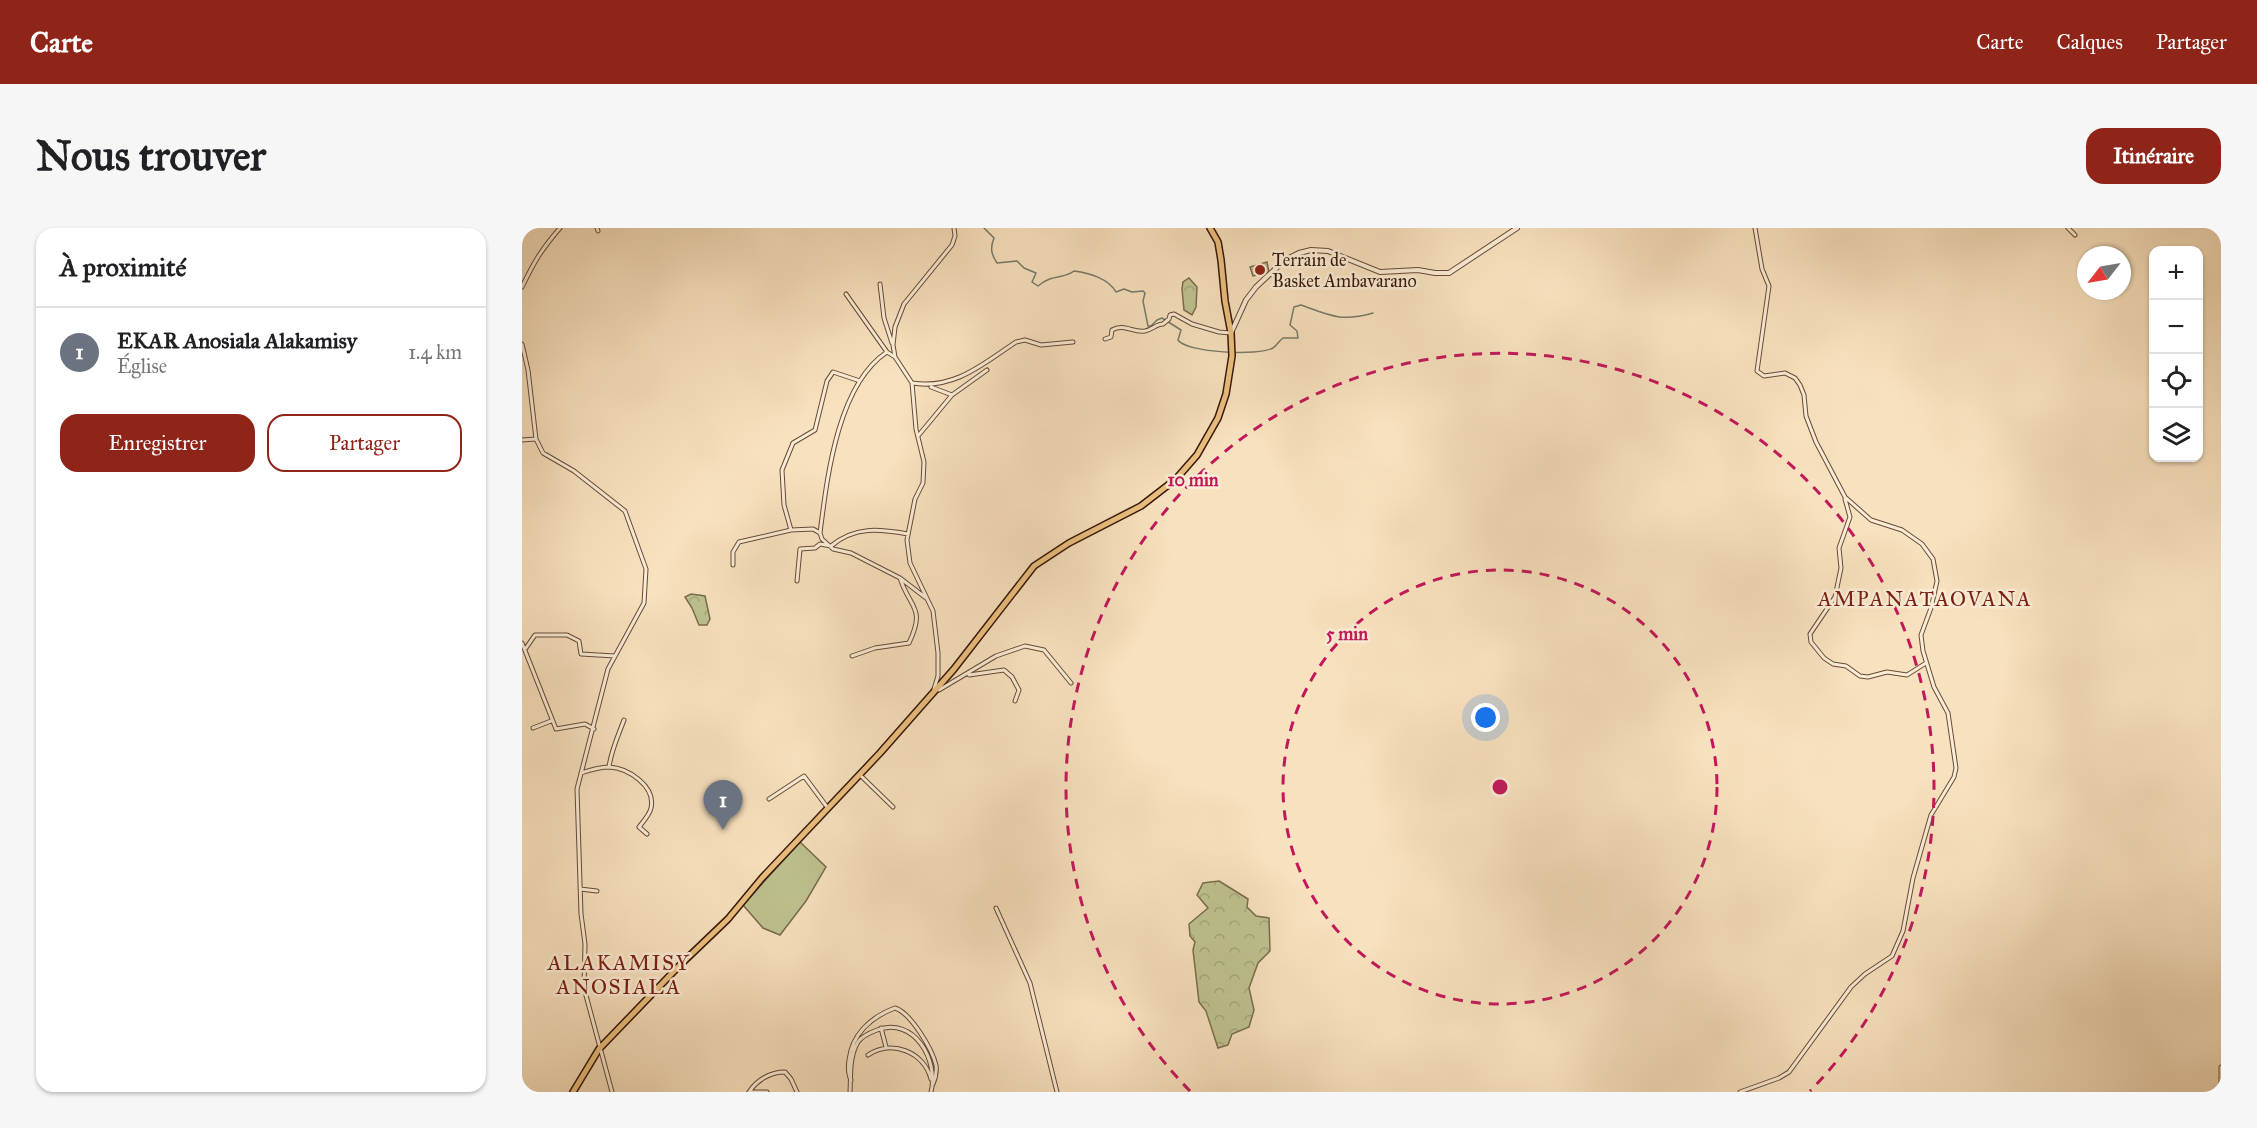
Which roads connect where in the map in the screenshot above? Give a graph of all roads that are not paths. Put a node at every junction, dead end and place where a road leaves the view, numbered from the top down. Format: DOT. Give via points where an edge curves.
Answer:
graph roads {
  1 [pos="560,228"];
  2 [pos="954,228"];
  3 [pos="1210,228"];
  4 [pos="1517,228"];
  5 [pos="1755,228"];
  6 [pos="2068,228"];
  7 [pos="2075,235"];
  8 [pos="880,284"];
  9 [pos="522,287"];
  10 [pos="846,294"];
  11 [pos="1231,333"];
  12 [pos="1105,339"];
  13 [pos="1073,342"];
  14 [pos="522,344"];
  15 [pos="893,345"];
  16 [pos="887,352"];
  17 [pos="895,357"];
  18 [pos="987,370"];
  19 [pos="860,381"];
  20 [pos="912,383"];
  21 [pos="929,386"];
  22 [pos="952,395"];
  23 [pos="918,436"];
  24 [pos="536,439"];
  25 [pos="522,440"];
  26 [pos="1845,497"];
  27 [pos="791,530"];
  28 [pos="820,533"];
  29 [pos="908,534"];
  30 [pos="831,546"];
  31 [pos="733,565"];
  32 [pos="900,578"];
  33 [pos="797,581"];
  34 [pos="928,599"];
  35 [pos="522,643"];
  36 [pos="526,648"];
  37 [pos="615,656"];
  38 [pos="852,656"];
  39 [pos="1927,663"];
  40 [pos="966,675"];
  41 [pos="1071,683"];
  42 [pos="932,694"];
  43 [pos="1015,701"];
  44 [pos="624,720"];
  45 [pos="551,721"];
  46 [pos="533,728"];
  47 [pos="594,729"];
  48 [pos="609,767"];
  49 [pos="581,773"];
  50 [pos="859,774"];
  51 [pos="769,799"];
  52 [pos="828,807"];
  53 [pos="893,807"];
  54 [pos="647,834"];
  55 [pos="580,889"];
  56 [pos="597,891"];
  57 [pos="996,908"];
  58 [pos="881,1028"];
  59 [pos="886,1047"];
  60 [pos="599,1050"];
  61 [pos="868,1055"];
  62 [pos="2221,1067"];
  63 [pos="851,1080"];
  64 [pos="933,1084"];
  65 [pos="573,1092"];
  66 [pos="612,1092"];
  67 [pos="751,1092"];
  68 [pos="767,1092"];
  69 [pos="797,1092"];
  70 [pos="850,1092"];
  71 [pos="930,1092"];
  72 [pos="1057,1092"];
  73 [pos="1740,1092"];
  74 [pos="2221,1092"];
  1 -- 9 [label="street" via="530,267"];
  2 -- 15 [label="street" via="952,245 904,304"];
  3 -- 11 [label="main road" via="1218,242"];
  4 -- 11 [label="street" via="1449,273 1380,272 1328,251 1299,253 1285,260 1256,287"];
  5 -- 26 [label="street" via="1769,286 1757,371 1764,376 1785,373 1800,385 1809,425"];
  6 -- 7 [label="street"];
  8 -- 15 [label="street" via="884,318"];
  10 -- 16 [label="street"];
  11 -- 12 [label="street" via="1192,324 1174,314 1148,331 1118,327"];
  11 -- 42 [label="main road" via="1226,394 1218,418 1190,465 1142,506 1069,543 1034,566"];
  13 -- 21 [label="street" via="1016,342 961,378"];
  14 -- 24 [label="street"];
  15 -- 17 [label="street"];
  16 -- 17 [label="street"];
  16 -- 19 [label="street"];
  17 -- 20 [label="street"];
  18 -- 22 [label="street"];
  19 -- 27 [label="street" via="832,372 815,430 793,442 782,470 784,505"];
  19 -- 28 [label="street" via="832,456"];
  20 -- 21 [label="street"];
  20 -- 23 [label="street"];
  21 -- 22 [label="street"];
  22 -- 23 [label="street"];
  23 -- 29 [label="street" via="924,476"];
  24 -- 25 [label="street"];
  24 -- 37 [label="street" via="543,453 574,471 625,511 646,569 646,588 644,603"];
  26 -- 39 [label="street" via="1871,520 1902,530 1922,544 1933,559 1936,581 1921,635"];
  26 -- 39 [label="street" via="1850,517 1840,543 1838,585 1835,597 1810,634 1811,642 1824,658 1860,676 1887,672 1907,675"];
  27 -- 28 [label="street" via="813,529"];
  27 -- 31 [label="street" via="739,542 733,552"];
  28 -- 30 [label="street"];
  29 -- 30 [label="street" via="881,530 852,533"];
  29 -- 34 [label="street" via="910,563"];
  30 -- 32 [label="street"];
  30 -- 33 [label="street" via="820,544 800,549"];
  32 -- 34 [label="street"];
  32 -- 38 [label="street" via="915,605 917,626 909,643"];
  34 -- 42 [label="street" via="939,653"];
  35 -- 36 [label="street"];
  36 -- 37 [label="street" via="535,635 567,635 579,641 581,654"];
  36 -- 45 [label="street"];
  37 -- 47 [label="street" via="601,692"];
  39 -- 73 [label="street" via="1948,713 1956,768 1931,815 1903,931 1892,956 1851,987 1789,1072"];
  40 -- 41 [label="street" via="996,656 1032,646 1044,650"];
  40 -- 42 [label="street"];
  40 -- 43 [label="street" via="1004,670 1019,690"];
  42 -- 50 [label="main road"];
  44 -- 48 [label="street"];
  45 -- 46 [label="street"];
  45 -- 47 [label="street" via="556,729 585,724"];
  47 -- 49 [label="street"];
  48 -- 49 [label="street"];
  48 -- 54 [label="street" via="623,769 645,785 652,796 651,809 639,827"];
  49 -- 55 [label="street" via="577,789"];
  50 -- 52 [label="main road"];
  50 -- 53 [label="street"];
  51 -- 52 [label="street" via="804,776"];
  52 -- 60 [label="main road" via="728,919"];
  55 -- 56 [label="street"];
  55 -- 60 [label="street" via="584,988"];
  57 -- 72 [label="street" via="1030,983"];
  58 -- 59 [label="street"];
  58 -- 63 [label="street" via="859,1040 851,1058"];
  58 -- 64 [label="street" via="905,1030 918,1041 932,1065"];
  59 -- 61 [label="street"];
  59 -- 64 [label="street" via="900,1048 920,1060 930,1072"];
  60 -- 65 [label="main road"];
  60 -- 66 [label="street"];
  62 -- 74 [label="street"];
  63 -- 64 [label="street" via="849,1057 856,1036 873,1018 895,1008 909,1017 930,1051 937,1072"];
  63 -- 70 [label="street"];
  64 -- 71 [label="street"];
  67 -- 68 [label="street"];
  67 -- 69 [label="street" via="760,1080 781,1072 791,1079"];
}
